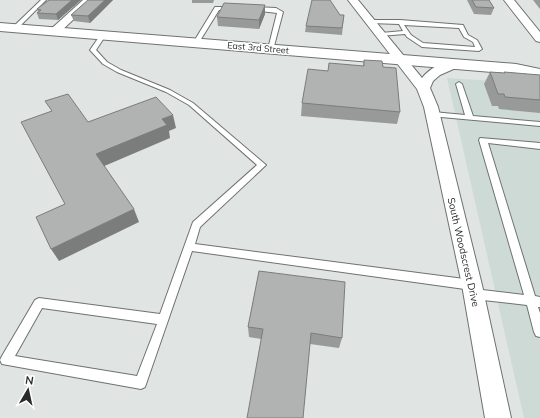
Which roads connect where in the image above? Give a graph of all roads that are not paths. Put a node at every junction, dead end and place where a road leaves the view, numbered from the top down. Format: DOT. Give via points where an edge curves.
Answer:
graph roads {
  1 [pos="44,0"];
  2 [pos="89,0"];
  3 [pos="353,0"];
  4 [pos="509,0"];
  5 [pos="239,9"];
  6 [pos="246,9"];
  7 [pos="370,21"];
  8 [pos="400,22"];
  9 [pos="0,26"];
  10 [pos="15,28"];
  11 [pos="55,31"];
  12 [pos="406,32"];
  13 [pos="381,34"];
  14 [pos="103,35"];
  15 [pos="540,39"];
  16 [pos="196,43"];
  17 [pos="271,49"];
  18 [pos="400,59"];
  19 [pos="454,64"];
  20 [pos="540,67"];
  21 [pos="516,69"];
  22 [pos="540,74"];
  23 [pos="459,84"];
  24 [pos="423,88"];
  25 [pos="433,114"];
  26 [pos="470,118"];
  27 [pos="540,124"];
  28 [pos="540,146"];
  29 [pos="189,247"];
  30 [pos="473,290"];
  31 [pos="535,302"];
  32 [pos="164,320"];
  33 [pos="540,332"];
  34 [pos="498,418"];
  1 -- 10 [label="lane"];
  2 -- 11 [label="street"];
  3 -- 7 [label="street, South Woodscrest Drive"];
  4 -- 15 [label="street"];
  5 -- 16 [label="lane" via="217,8"];
  6 -- 17 [label="lane" via="280,12"];
  7 -- 8 [label="lane"];
  7 -- 13 [label="street, South Woodscrest Drive"];
  8 -- 12 [label="lane"];
  8 -- 12 [label="lane" via="461,26 466,36 475,41 479,49 422,45"];
  9 -- 10 [label="main road, East 3rd Street"];
  10 -- 11 [label="main road, East 3rd Street"];
  11 -- 14 [label="main road, East 3rd Street"];
  12 -- 13 [label="lane"];
  13 -- 18 [label="street, South Woodscrest Drive"];
  14 -- 16 [label="main road, East 3rd Street"];
  14 -- 29 [label="lane" via="93,50 105,63 191,104 262,165 196,225"];
  16 -- 17 [label="main road, East 3rd Street"];
  17 -- 18 [label="main road, East 3rd Street"];
  18 -- 19 [label="main road, East 3rd Street"];
  18 -- 24 [label="street, South Woodscrest Drive"];
  19 -- 21 [label="main road, East 3rd Street"];
  19 -- 24 [label="street" via="431,75"];
  20 -- 21 [label="main road, East 3rd Street" via="526,66"];
  21 -- 22 [label="main road, East 3rd Street"];
  23 -- 26 [label="lane"];
  24 -- 25 [label="street, South Woodscrest Drive"];
  25 -- 26 [label="lane"];
  25 -- 30 [label="street, South Woodscrest Drive"];
  26 -- 27 [label="lane"];
  28 -- 31 [label="lane" via="482,140"];
  29 -- 30 [label="lane"];
  29 -- 32 [label="lane"];
  30 -- 31 [label="lane"];
  30 -- 34 [label="street, South Woodscrest Drive"];
  31 -- 33 [label="lane"];
  32 -- 32 [label="lane" via="39,303 6,360 141,383"];
}
